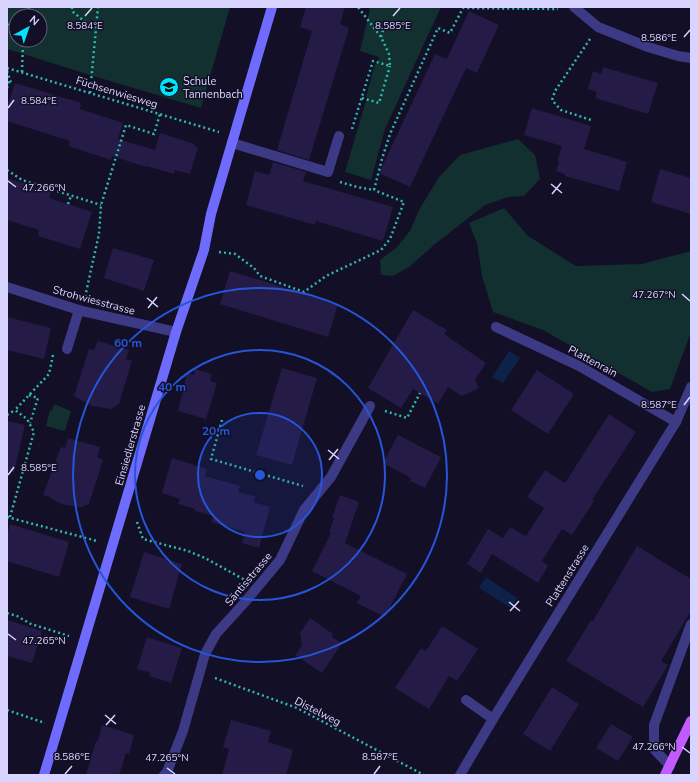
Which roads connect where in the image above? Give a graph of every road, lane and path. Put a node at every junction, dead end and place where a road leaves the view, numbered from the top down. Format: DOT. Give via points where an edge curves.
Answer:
graph roads {
  1 [pos="72,7"];
  2 [pos="98,7"];
  3 [pos="272,7"];
  4 [pos="358,7"];
  5 [pos="564,7"];
  6 [pos="574,7"];
  7 [pos="384,27"];
  8 [pos="598,27"];
  9 [pos="96,31"];
  10 [pos="381,37"];
  11 [pos="23,48"];
  12 [pos="691,58"];
  13 [pos="390,66"];
  14 [pos="7,68"];
  15 [pos="7,71"];
  16 [pos="22,72"];
  17 [pos="8,82"];
  18 [pos="7,88"];
  19 [pos="90,92"];
  20 [pos="362,98"];
  21 [pos="160,114"];
  22 [pos="591,120"];
  23 [pos="222,132"];
  24 [pos="339,136"];
  25 [pos="232,144"];
  26 [pos="7,170"];
  27 [pos="328,172"];
  28 [pos="374,190"];
  29 [pos="71,196"];
  30 [pos="68,204"];
  31 [pos="101,205"];
  32 [pos="226,253"];
  33 [pos="7,287"];
  34 [pos="80,310"];
  35 [pos="496,327"];
  36 [pos="176,332"];
  37 [pos="67,349"];
  38 [pos="54,351"];
  39 [pos="691,387"];
  40 [pos="420,393"];
  41 [pos="29,395"];
  42 [pos="689,398"];
  43 [pos="370,406"];
  44 [pos="15,410"];
  45 [pos="7,415"];
  46 [pos="222,420"];
  47 [pos="676,422"];
  48 [pos="30,424"];
  49 [pos="320,491"];
  50 [pos="8,517"];
  51 [pos="136,519"];
  52 [pos="113,546"];
  53 [pos="258,587"];
  54 [pos="7,613"];
  55 [pos="691,624"];
  56 [pos="84,641"];
  57 [pos="199,672"];
  58 [pos="466,700"];
  59 [pos="7,710"];
  60 [pos="493,719"];
  61 [pos="691,721"];
  62 [pos="59,727"];
  63 [pos="668,771"];
  64 [pos="44,775"];
  65 [pos="164,775"];
  66 [pos="424,775"];
  67 [pos="460,775"];
  1 -- 9 [label="path" via="72,11"];
  2 -- 9 [label="path"];
  3 -- 25 [label="main road, Einsiedlerstrasse"];
  4 -- 10 [label="path"];
  5 -- 28 [label="path" via="558,10 463,8 450,33 438,28 390,134"];
  6 -- 8 [label="street"];
  7 -- 10 [label="path"];
  8 -- 12 [label="street" via="648,47"];
  8 -- 22 [label="path" via="555,91 552,100 561,110"];
  9 -- 19 [label="path"];
  10 -- 13 [label="path" via="389,54"];
  11 -- 16 [label="path"];
  13 -- 20 [label="path" via="373,61"];
  13 -- 20 [label="path" via="379,103"];
  14 -- 16 [label="path, Füchsenwiesweg"];
  15 -- 17 [label="path" via="11,83"];
  16 -- 19 [label="path, Füchsenwiesweg"];
  17 -- 18 [label="path"];
  19 -- 21 [label="path, Füchsenwiesweg"];
  20 -- 24 [label="path" via="349,139"];
  21 -- 23 [label="path, Füchsenwiesweg"];
  21 -- 31 [label="path" via="154,134 126,125"];
  24 -- 27 [label="street"];
  25 -- 27 [label="street"];
  25 -- 36 [label="main road, Einsiedlerstrasse" via="211,214 204,250"];
  26 -- 29 [label="path" via="22,180"];
  27 -- 28 [label="path" via="326,177"];
  28 -- 32 [label="path" via="404,202 390,239 381,250 326,276 304,292 260,276 254,268 235,254"];
  29 -- 30 [label="path"];
  29 -- 31 [label="path"];
  31 -- 34 [label="path" via="100,234"];
  33 -- 34 [label="street, Strohwiesstrasse"];
  34 -- 36 [label="street, Strohwiesstrasse"];
  34 -- 37 [label="street"];
  35 -- 47 [label="street, Plattenrain" via="579,366"];
  36 -- 52 [label="main road, Einsiedlerstrasse"];
  38 -- 41 [label="path" via="49,374"];
  39 -- 42 [label="street, Plattenstrasse"];
  40 -- 43 [label="path" via="407,418"];
  41 -- 44 [label="path"];
  41 -- 48 [label="path" via="38,398"];
  42 -- 47 [label="street, Plattenstrasse"];
  43 -- 49 [label="street, Säntisstrasse" via="331,477"];
  44 -- 45 [label="path"];
  44 -- 48 [label="path"];
  46 -- 49 [label="path" via="211,459"];
  47 -- 60 [label="street, Plattenstrasse"];
  48 -- 50 [label="path" via="34,432"];
  49 -- 53 [label="street, Säntisstrasse" via="304,510 280,560"];
  50 -- 52 [label="path"];
  51 -- 53 [label="path" via="143,539 205,558"];
  52 -- 56 [label="main road, Einsiedlerstrasse"];
  53 -- 57 [label="street, Säntisstrasse" via="216,634"];
  54 -- 56 [label="path" via="31,624"];
  55 -- 63 [label="street" via="654,725 654,750"];
  56 -- 62 [label="main road, Einsiedlerstrasse"];
  57 -- 65 [label="street, Säntisstrasse" via="183,731"];
  57 -- 66 [label="path, Distelweg" via="297,708"];
  58 -- 60 [label="street"];
  59 -- 62 [label="path"];
  60 -- 67 [label="street, Plattenstrasse"];
  61 -- 63 [label="main road"];
  62 -- 64 [label="main road, Einsiedlerstrasse"];
}
